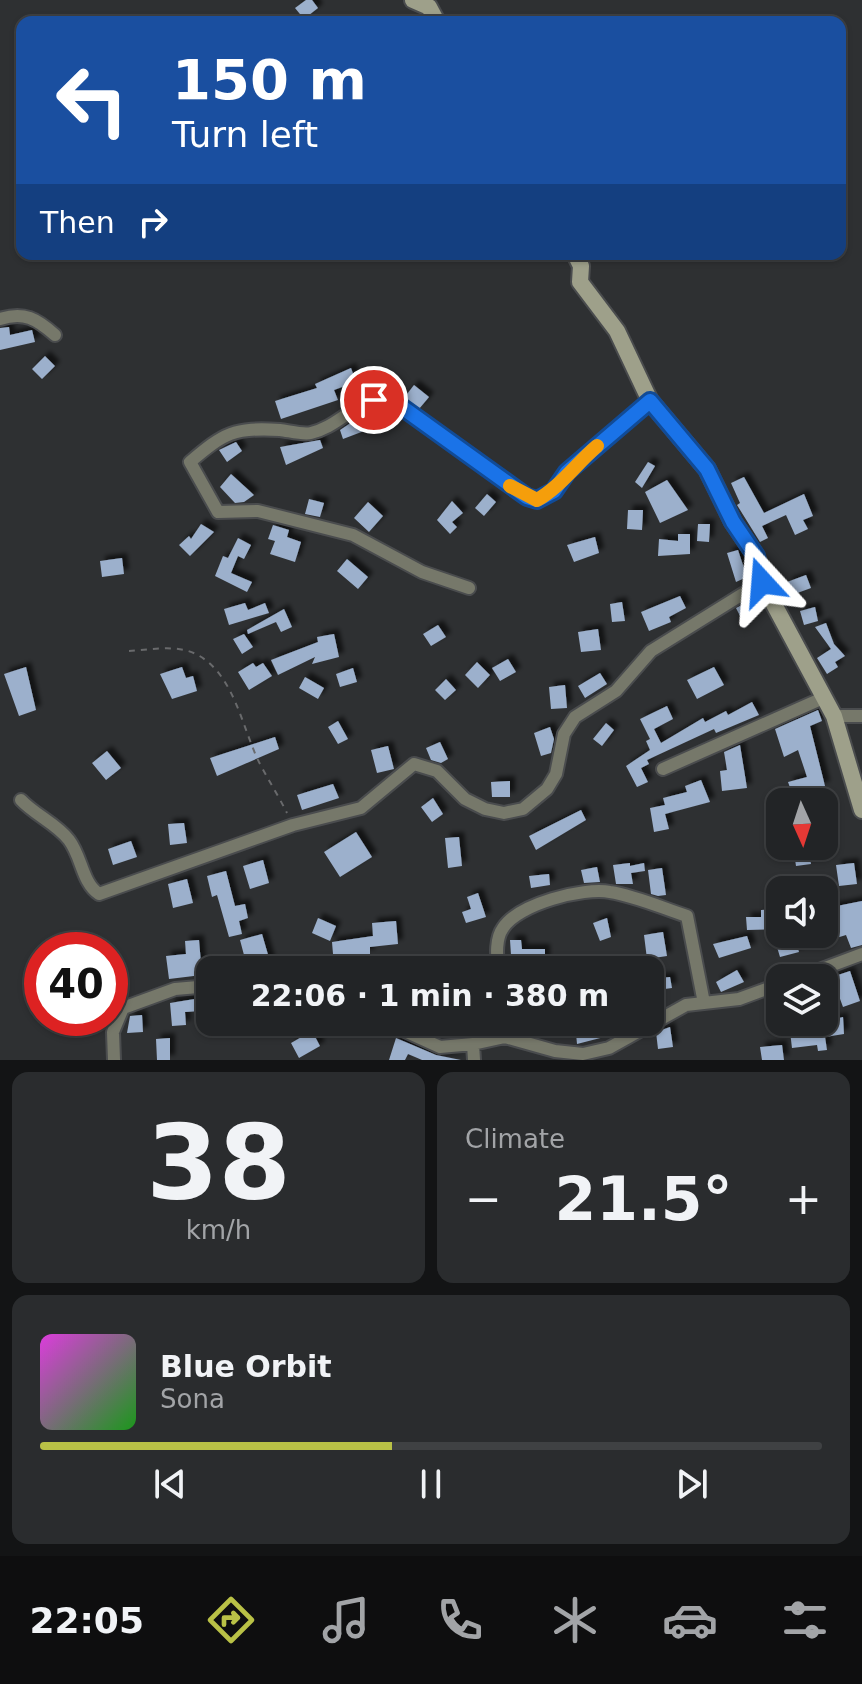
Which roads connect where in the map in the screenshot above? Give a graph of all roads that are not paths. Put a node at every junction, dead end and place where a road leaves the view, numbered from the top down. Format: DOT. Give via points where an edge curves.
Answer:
graph roads {
  1 [pos="413,0"];
  2 [pos="434,16"];
  3 [pos="578,260"];
  4 [pos="0,319"];
  5 [pos="55,335"];
  6 [pos="650,401"];
  7 [pos="762,582"];
  8 [pos="469,588"];
  9 [pos="823,698"];
  10 [pos="834,716"];
  11 [pos="862,716"];
  12 [pos="663,769"];
  13 [pos="21,800"];
  14 [pos="862,810"];
  15 [pos="862,954"];
  16 [pos="496,956"];
  17 [pos="835,964"];
  18 [pos="196,987"];
  19 [pos="766,989"];
  20 [pos="704,1003"];
  21 [pos="416,1036"];
  22 [pos="505,1037"];
  23 [pos="473,1044"];
  24 [pos="114,1060"];
  25 [pos="474,1060"];
  1 -- 2 [label="street" via="429,7"];
  3 -- 6 [label="street" via="580,282 617,331"];
  4 -- 5 [label="street" via="18,313 40,321"];
  6 -- 7 [label="street" via="707,469 756,556"];
  6 -- 8 [label="street" via="567,472 554,491 537,500 392,400 356,407 311,433 239,428 190,462 218,512 258,511 353,535 422,572"];
  7 -- 9 [label="street"];
  7 -- 13 [label="street" via="651,651 616,691 575,717 564,734 556,774 523,809 485,809 465,799 437,771 414,764 361,808 293,825 99,894 90,888 67,836"];
  9 -- 10 [label="street"];
  9 -- 12 [label="street"];
  10 -- 11 [label="street"];
  10 -- 14 [label="street"];
  15 -- 17 [label="street"];
  16 -- 20 [label="street" via="502,928 527,907 608,891 687,916"];
  18 -- 24 [label="street" via="175,989 123,1008 113,1032"];
  19 -- 20 [label="street"];
  20 -- 22 [label="street" via="686,1005 609,1048 583,1054"];
  21 -- 23 [label="street" via="440,1047"];
  22 -- 23 [label="street"];
  23 -- 25 [label="street"];
}
